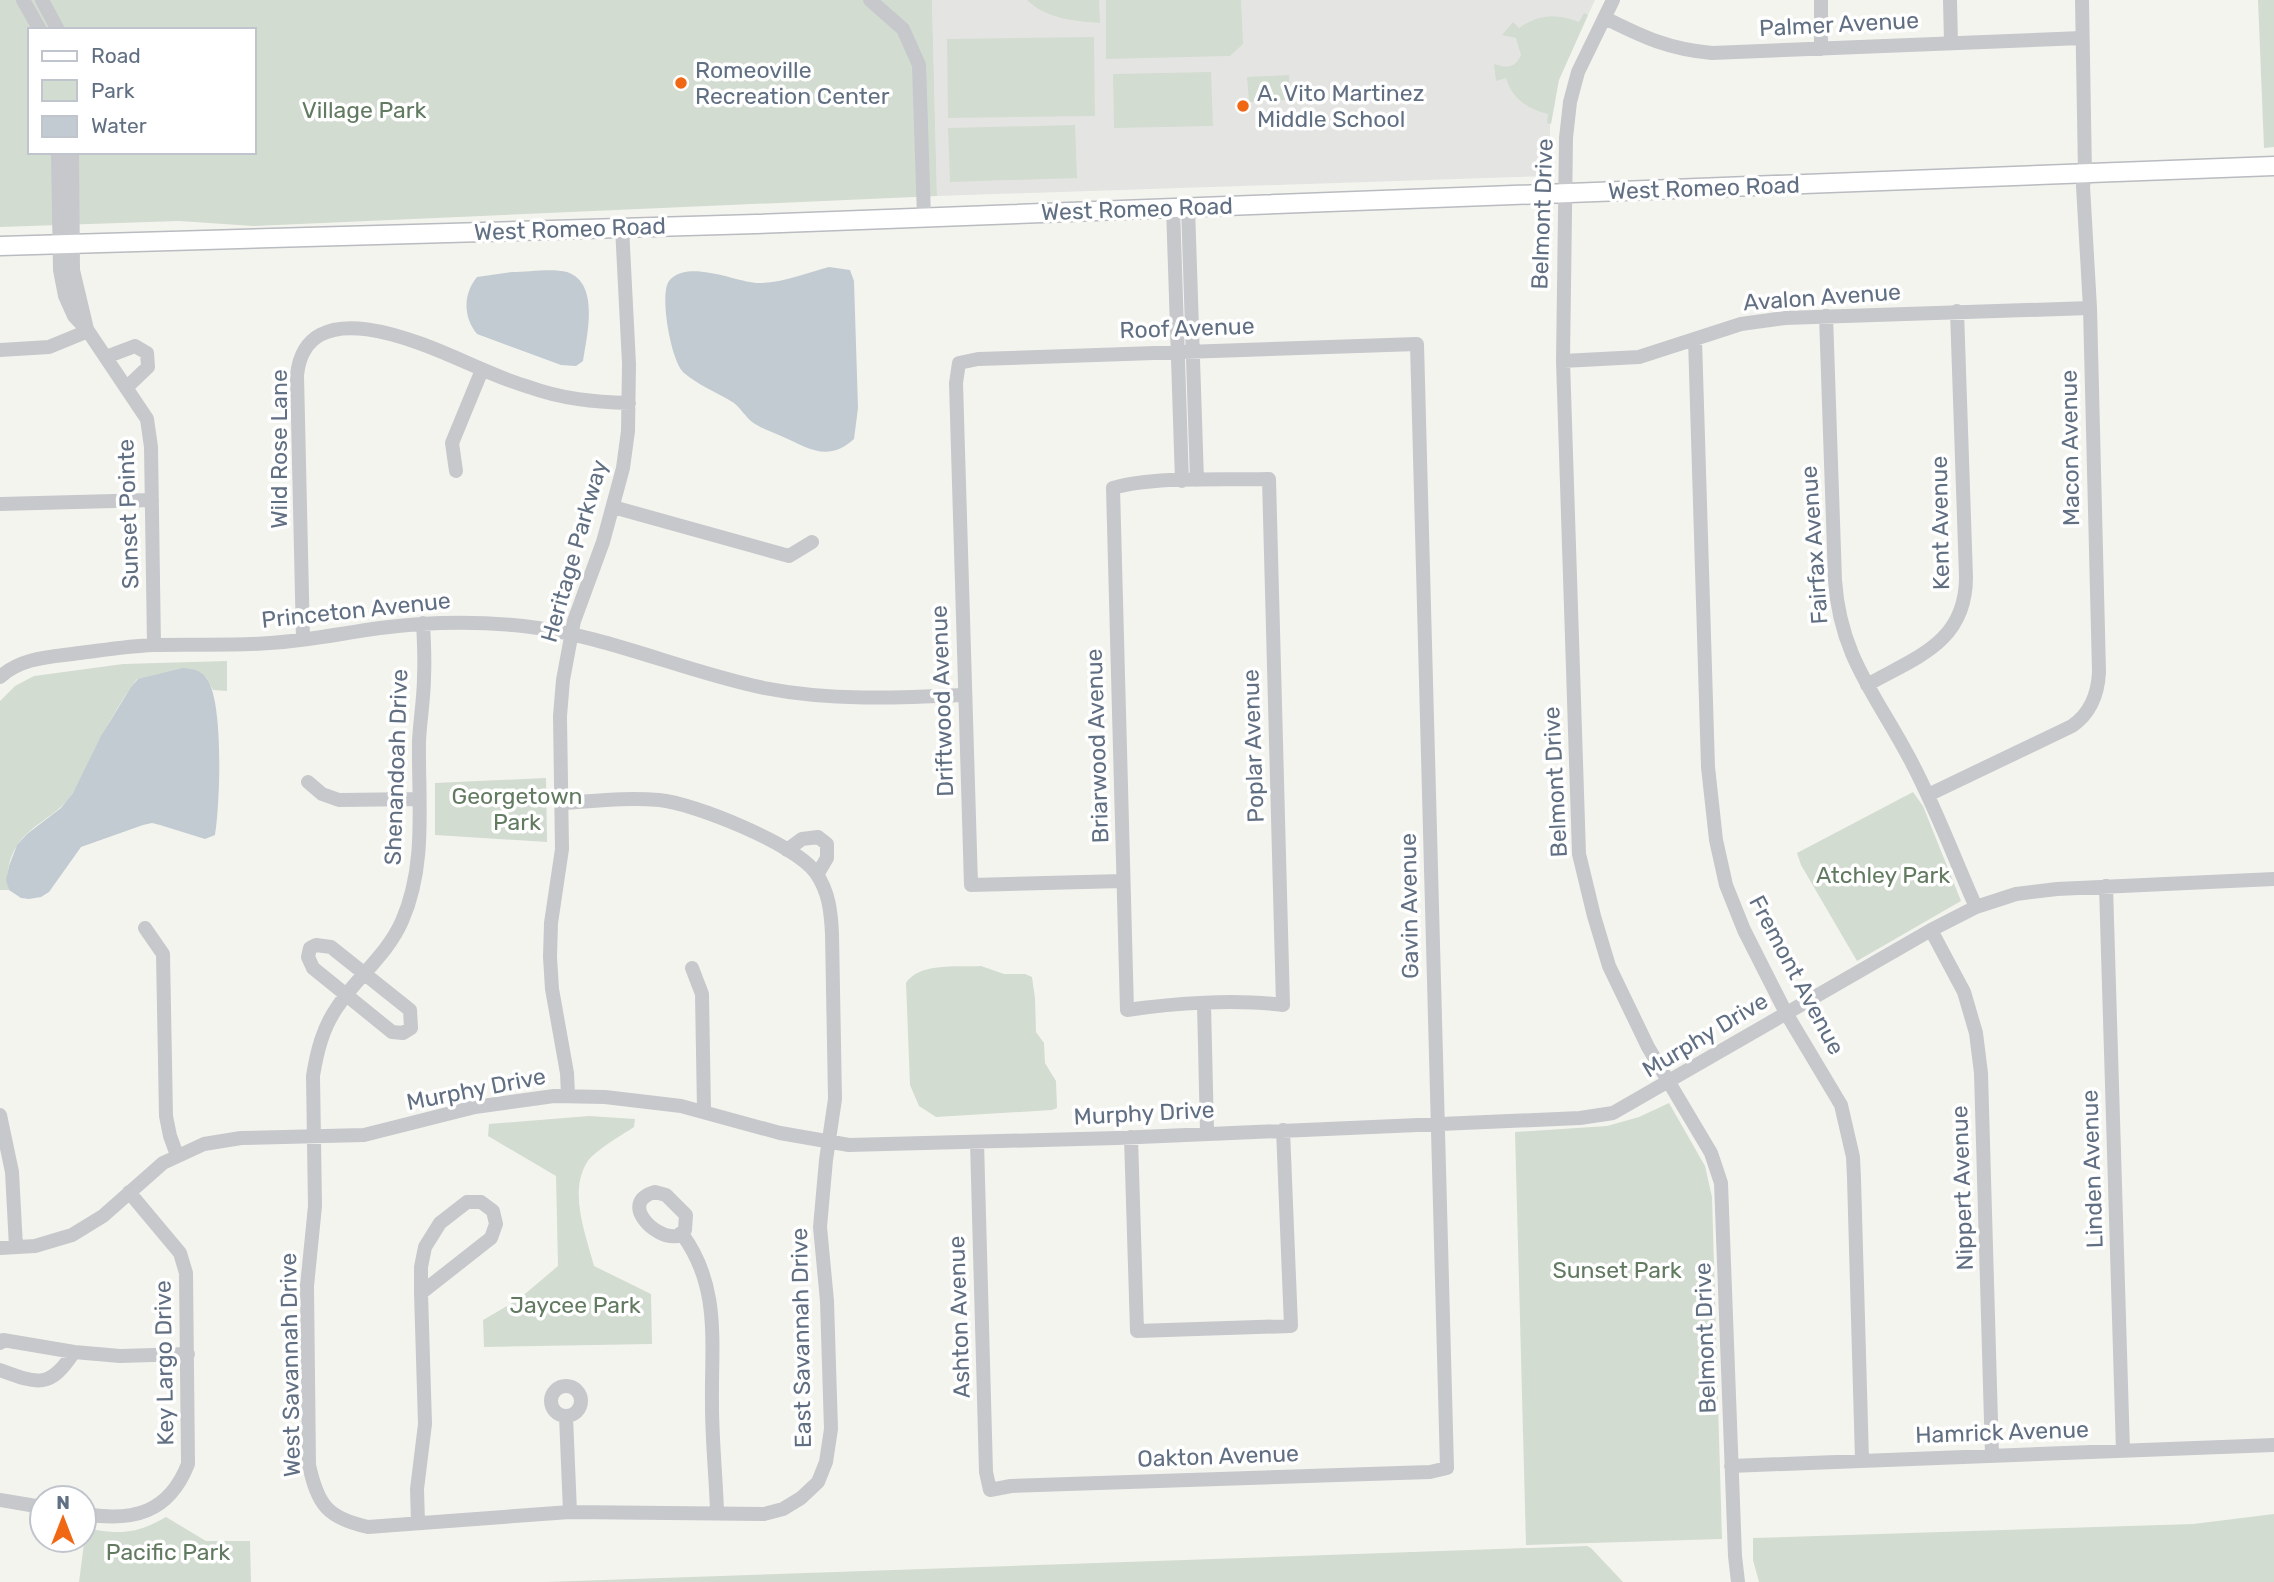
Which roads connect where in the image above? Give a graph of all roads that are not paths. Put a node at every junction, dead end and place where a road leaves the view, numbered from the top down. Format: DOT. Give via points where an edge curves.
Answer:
graph roads {
  1 [pos="23,0"];
  2 [pos="42,0"];
  3 [pos="870,0"];
  4 [pos="1613,0"];
  5 [pos="1821,0"];
  6 [pos="1951,0"];
  7 [pos="2082,0"];
  8 [pos="1605,18"];
  9 [pos="39,28"];
  10 [pos="57,28"];
  11 [pos="2082,38"];
  12 [pos="1951,42"];
  13 [pos="1821,49"];
  14 [pos="58,154"];
  15 [pos="72,154"];
  16 [pos="2274,166"];
  17 [pos="2085,174"];
  18 [pos="1566,193"];
  19 [pos="1181,207"];
  20 [pos="923,217"];
  21 [pos="622,227"];
  22 [pos="66,244"];
  23 [pos="0,246"];
  24 [pos="2090,308"];
  25 [pos="1957,311"];
  26 [pos="1826,316"];
  27 [pos="88,331"];
  28 [pos="1696,339"];
  29 [pos="1417,344"];
  30 [pos="0,350"];
  31 [pos="1185,351"];
  32 [pos="106,357"];
  33 [pos="1563,361"];
  34 [pos="959,363"];
  35 [pos="482,370"];
  36 [pos="126,388"];
  37 [pos="629,403"];
  38 [pos="456,471"];
  39 [pos="1197,480"];
  40 [pos="1182,481"];
  41 [pos="152,500"];
  42 [pos="0,504"];
  43 [pos="613,507"];
  44 [pos="812,542"];
  45 [pos="423,623"];
  46 [pos="572,634"];
  47 [pos="303,639"];
  48 [pos="154,645"];
  49 [pos="0,677"];
  50 [pos="1867,685"];
  51 [pos="965,695"];
  52 [pos="308,782"];
  53 [pos="1928,796"];
  54 [pos="419,799"];
  55 [pos="563,803"];
  56 [pos="787,850"];
  57 [pos="817,875"];
  58 [pos="2274,878"];
  59 [pos="1123,881"];
  60 [pos="2106,886"];
  61 [pos="1976,907"];
  62 [pos="145,928"];
  63 [pos="1931,930"];
  64 [pos="692,968"];
  65 [pos="366,974"];
  66 [pos="346,996"];
  67 [pos="1204,1004"];
  68 [pos="1786,1013"];
  69 [pos="1670,1082"];
  70 [pos="568,1095"];
  71 [pos="705,1111"];
  72 [pos="0,1115"];
  73 [pos="1437,1124"];
  74 [pos="1283,1130"];
  75 [pos="1207,1132"];
  76 [pos="313,1136"];
  77 [pos="1130,1137"];
  78 [pos="977,1142"];
  79 [pos="829,1143"];
  80 [pos="177,1155"];
  81 [pos="129,1192"];
  82 [pos="682,1234"];
  83 [pos="16,1247"];
  84 [pos="0,1248"];
  85 [pos="421,1293"];
  86 [pos="0,1343"];
  87 [pos="74,1352"];
  88 [pos="188,1354"];
  89 [pos="0,1370"];
  90 [pos="566,1416"];
  91 [pos="2274,1445"];
  92 [pos="2123,1451"];
  93 [pos="1992,1456"];
  94 [pos="1862,1460"];
  95 [pos="1731,1466"];
  96 [pos="1447,1468"];
  97 [pos="990,1490"];
  98 [pos="0,1500"];
  99 [pos="28,1505"];
  100 [pos="570,1512"];
  101 [pos="717,1513"];
  102 [pos="98,1516"];
  103 [pos="418,1523"];
  104 [pos="1738,1582"];
  1 -- 9 [label="street"];
  2 -- 10 [label="street"];
  3 -- 20 [label="street" via="903,29 919,65"];
  4 -- 8 [label="street, Belmont Drive"];
  5 -- 13 [label="street"];
  6 -- 12 [label="street"];
  7 -- 11 [label="street, Macon Avenue"];
  8 -- 13 [label="street, Palmer Avenue" via="1682,50"];
  8 -- 18 [label="street, Belmont Drive" via="1578,72 1570,102"];
  11 -- 12 [label="street, Palmer Avenue"];
  11 -- 17 [label="street, Macon Avenue"];
  12 -- 13 [label="street, Palmer Avenue"];
  14 -- 22 [label="street"];
  15 -- 22 [label="street"];
  16 -- 17 [label="main road, West Romeo Road"];
  17 -- 18 [label="main road, West Romeo Road"];
  17 -- 24 [label="street, Macon Avenue"];
  18 -- 19 [label="main road, West Romeo Road"];
  18 -- 33 [label="street, Belmont Drive"];
  19 -- 20 [label="main road, West Romeo Road"];
  19 -- 31 [label="street"];
  20 -- 21 [label="main road, West Romeo Road"];
  21 -- 22 [label="main road, West Romeo Road"];
  21 -- 37 [label="street, Heritage Parkway"];
  22 -- 23 [label="main road, West Romeo Road"];
  22 -- 27 [label="street, Sunset Pointe" via="60,270 65,296"];
  24 -- 25 [label="street, Avalon Avenue"];
  24 -- 53 [label="street, Macon Avenue" via="2097,692 2087,713 2072,726"];
  25 -- 26 [label="street, Avalon Avenue"];
  25 -- 50 [label="street, Kent Avenue" via="1964,604 1953,628 1937,645"];
  26 -- 28 [label="street, Avalon Avenue" via="1761,320"];
  26 -- 50 [label="street, Fairfax Avenue" via="1836,597 1843,635"];
  27 -- 30 [label="street" via="49,347"];
  27 -- 32 [label="street, Sunset Pointe"];
  28 -- 33 [label="street, Avalon Avenue" via="1639,357"];
  28 -- 68 [label="street, Fremont Avenue" via="1712,813 1727,886"];
  29 -- 31 [label="street, Roof Avenue"];
  29 -- 73 [label="street, Gavin Avenue"];
  31 -- 34 [label="street, Roof Avenue"];
  31 -- 39 [label="street"];
  31 -- 40 [label="street"];
  32 -- 36 [label="street, Sunset Pointe"];
  32 -- 36 [label="street" via="135,346 147,353 148,368"];
  33 -- 69 [label="street, Belmont Drive" via="1579,855 1609,966"];
  34 -- 51 [label="street, Driftwood Avenue"];
  35 -- 37 [label="street, Wild Rose Lane" via="570,399"];
  35 -- 38 [label="street" via="452,443"];
  35 -- 47 [label="street, Wild Rose Lane" via="410,338 360,328 321,336 304,352 298,375"];
  36 -- 41 [label="street, Sunset Pointe" via="147,419"];
  37 -- 43 [label="street, Heritage Parkway" via="623,468"];
  39 -- 40 [label="street, Briarwood Avenue"];
  39 -- 67 [label="street, Poplar Avenue" via="1269,479 1283,1005"];
  40 -- 59 [label="street, Briarwood Avenue" via="1113,488"];
  41 -- 42 [label="street"];
  41 -- 48 [label="street, Sunset Pointe"];
  43 -- 44 [label="street" via="789,556"];
  43 -- 46 [label="street, Heritage Parkway"];
  45 -- 46 [label="street, Princeton Avenue" via="495,623"];
  45 -- 47 [label="street, Princeton Avenue"];
  45 -- 54 [label="street, Shenandoah Drive"];
  46 -- 51 [label="street, Princeton Avenue" via="796,694 866,698"];
  46 -- 55 [label="street, Heritage Parkway" via="560,716"];
  47 -- 48 [label="street, Princeton Avenue"];
  48 -- 49 [label="street, Princeton Avenue" via="35,659 13,666"];
  50 -- 53 [label="street, Fairfax Avenue"];
  51 -- 59 [label="street, Driftwood Avenue" via="971,885"];
  52 -- 54 [label="street" via="339,800"];
  53 -- 61 [label="street, Fairfax Avenue"];
  54 -- 65 [label="street, Shenandoah Drive" via="419,856 411,893 387,948"];
  55 -- 56 [label="street" via="633,799 680,803 738,824"];
  55 -- 70 [label="street, Heritage Parkway" via="550,957"];
  56 -- 57 [label="street"];
  56 -- 57 [label="street" via="802,839 818,837 827,844 827,858"];
  57 -- 79 [label="street, East Savannah Drive" via="829,901 832,934 835,1099"];
  58 -- 60 [label="street, Murphy Drive"];
  59 -- 67 [label="street, Briarwood Avenue" via="1127,1010"];
  60 -- 61 [label="street, Murphy Drive" via="2017,894"];
  60 -- 92 [label="street, Linden Avenue"];
  61 -- 63 [label="street, Murphy Drive"];
  62 -- 80 [label="street" via="163,954 166,1116"];
  63 -- 68 [label="street, Murphy Drive"];
  63 -- 93 [label="street, Nippert Avenue" via="1964,992 1981,1073"];
  64 -- 71 [label="street" via="702,994"];
  65 -- 66 [label="street, Shenandoah Drive"];
  65 -- 66 [label="street" via="331,947 310,948 313,968"];
  65 -- 66 [label="street" via="410,1010 411,1028 391,1032"];
  66 -- 76 [label="street, Shenandoah Drive" via="330,1020 316,1057"];
  67 -- 75 [label="street"];
  68 -- 69 [label="street, Murphy Drive"];
  68 -- 94 [label="street, Fremont Avenue" via="1841,1105 1853,1157"];
  69 -- 73 [label="street, Murphy Drive" via="1614,1113"];
  69 -- 95 [label="street, Belmont Drive" via="1715,1161 1721,1183"];
  70 -- 71 [label="street, Murphy Drive"];
  70 -- 76 [label="street, Murphy Drive" via="475,1107 364,1135"];
  71 -- 79 [label="street, Murphy Drive"];
  72 -- 83 [label="street" via="12,1172"];
  73 -- 74 [label="street, Murphy Drive"];
  73 -- 96 [label="street, Gavin Avenue"];
  74 -- 75 [label="street, Murphy Drive"];
  74 -- 77 [label="street" via="1291,1326 1137,1331"];
  75 -- 77 [label="street, Murphy Drive"];
  76 -- 80 [label="street, Murphy Drive" via="227,1139"];
  76 -- 103 [label="street, West Savannah Drive" via="315,1206 307,1286 309,1465 314,1487 324,1506 343,1521 368,1527"];
  77 -- 78 [label="street, Murphy Drive"];
  78 -- 79 [label="street, Murphy Drive"];
  78 -- 97 [label="street, Ashton Avenue"];
  79 -- 101 [label="street, East Savannah Drive" via="820,1227 831,1429 826,1462 818,1482 783,1509 764,1514"];
  80 -- 81 [label="street, Murphy Drive"];
  81 -- 83 [label="street, Murphy Drive" via="103,1216 72,1235"];
  81 -- 88 [label="street, Key Largo Drive" via="180,1252 186,1273"];
  82 -- 101 [label="street" via="710,1293"];
  83 -- 84 [label="street, Murphy Drive"];
  85 -- 85 [label="street" via="425,1247 440,1223 467,1202 488,1206 496,1217 491,1238"];
  85 -- 103 [label="street" via="425,1424"];
  86 -- 87 [label="street"];
  87 -- 88 [label="street"];
  87 -- 89 [label="street" via="61,1372 44,1381"];
  88 -- 102 [label="street, Key Largo Drive" via="190,1442 181,1482 169,1498 152,1509 116,1518"];
  90 -- 100 [label="street"];
  91 -- 92 [label="street, Hamrick Avenue"];
  92 -- 93 [label="street, Hamrick Avenue"];
  93 -- 94 [label="street, Hamrick Avenue"];
  94 -- 95 [label="street, Hamrick Avenue"];
  95 -- 104 [label="street, Belmont Drive"];
  96 -- 97 [label="street, Oakton Avenue"];
  98 -- 99 [label="street"];
  100 -- 101 [label="street, East Savannah Drive"];
  100 -- 103 [label="street, West Savannah Drive"];
}
